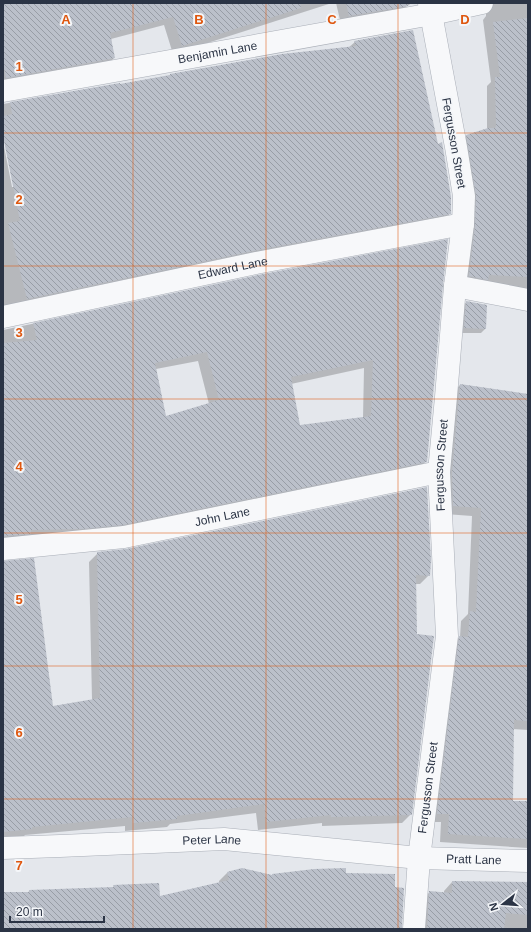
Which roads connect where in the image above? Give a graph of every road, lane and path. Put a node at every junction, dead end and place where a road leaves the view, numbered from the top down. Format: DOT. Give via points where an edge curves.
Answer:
graph roads {
  1 [pos="482,3"];
  2 [pos="430,8"];
  3 [pos="3,91"];
  4 [pos="463,224"];
  5 [pos="455,286"];
  6 [pos="528,300"];
  7 [pos="3,317"];
  8 [pos="439,472"];
  9 [pos="3,549"];
  10 [pos="3,848"];
  11 [pos="419,858"];
  12 [pos="528,861"];
  13 [pos="414,929"];
  1 -- 2 [label="street, Benjamin Lane"];
  2 -- 3 [label="street, Benjamin Lane"];
  2 -- 4 [label="street, Fergusson Street" via="464,196"];
  4 -- 5 [label="street, Fergusson Street"];
  4 -- 7 [label="street, Edward Lane" via="256,263"];
  5 -- 6 [label="street"];
  5 -- 8 [label="street, Fergusson Street"];
  8 -- 9 [label="street, John Lane" via="124,537"];
  8 -- 11 [label="street, Fergusson Street" via="446,636"];
  10 -- 11 [label="street, Peter Lane" via="224,839"];
  11 -- 12 [label="street, Pratt Lane"];
  11 -- 13 [label="street, Fergusson Street"];
}
